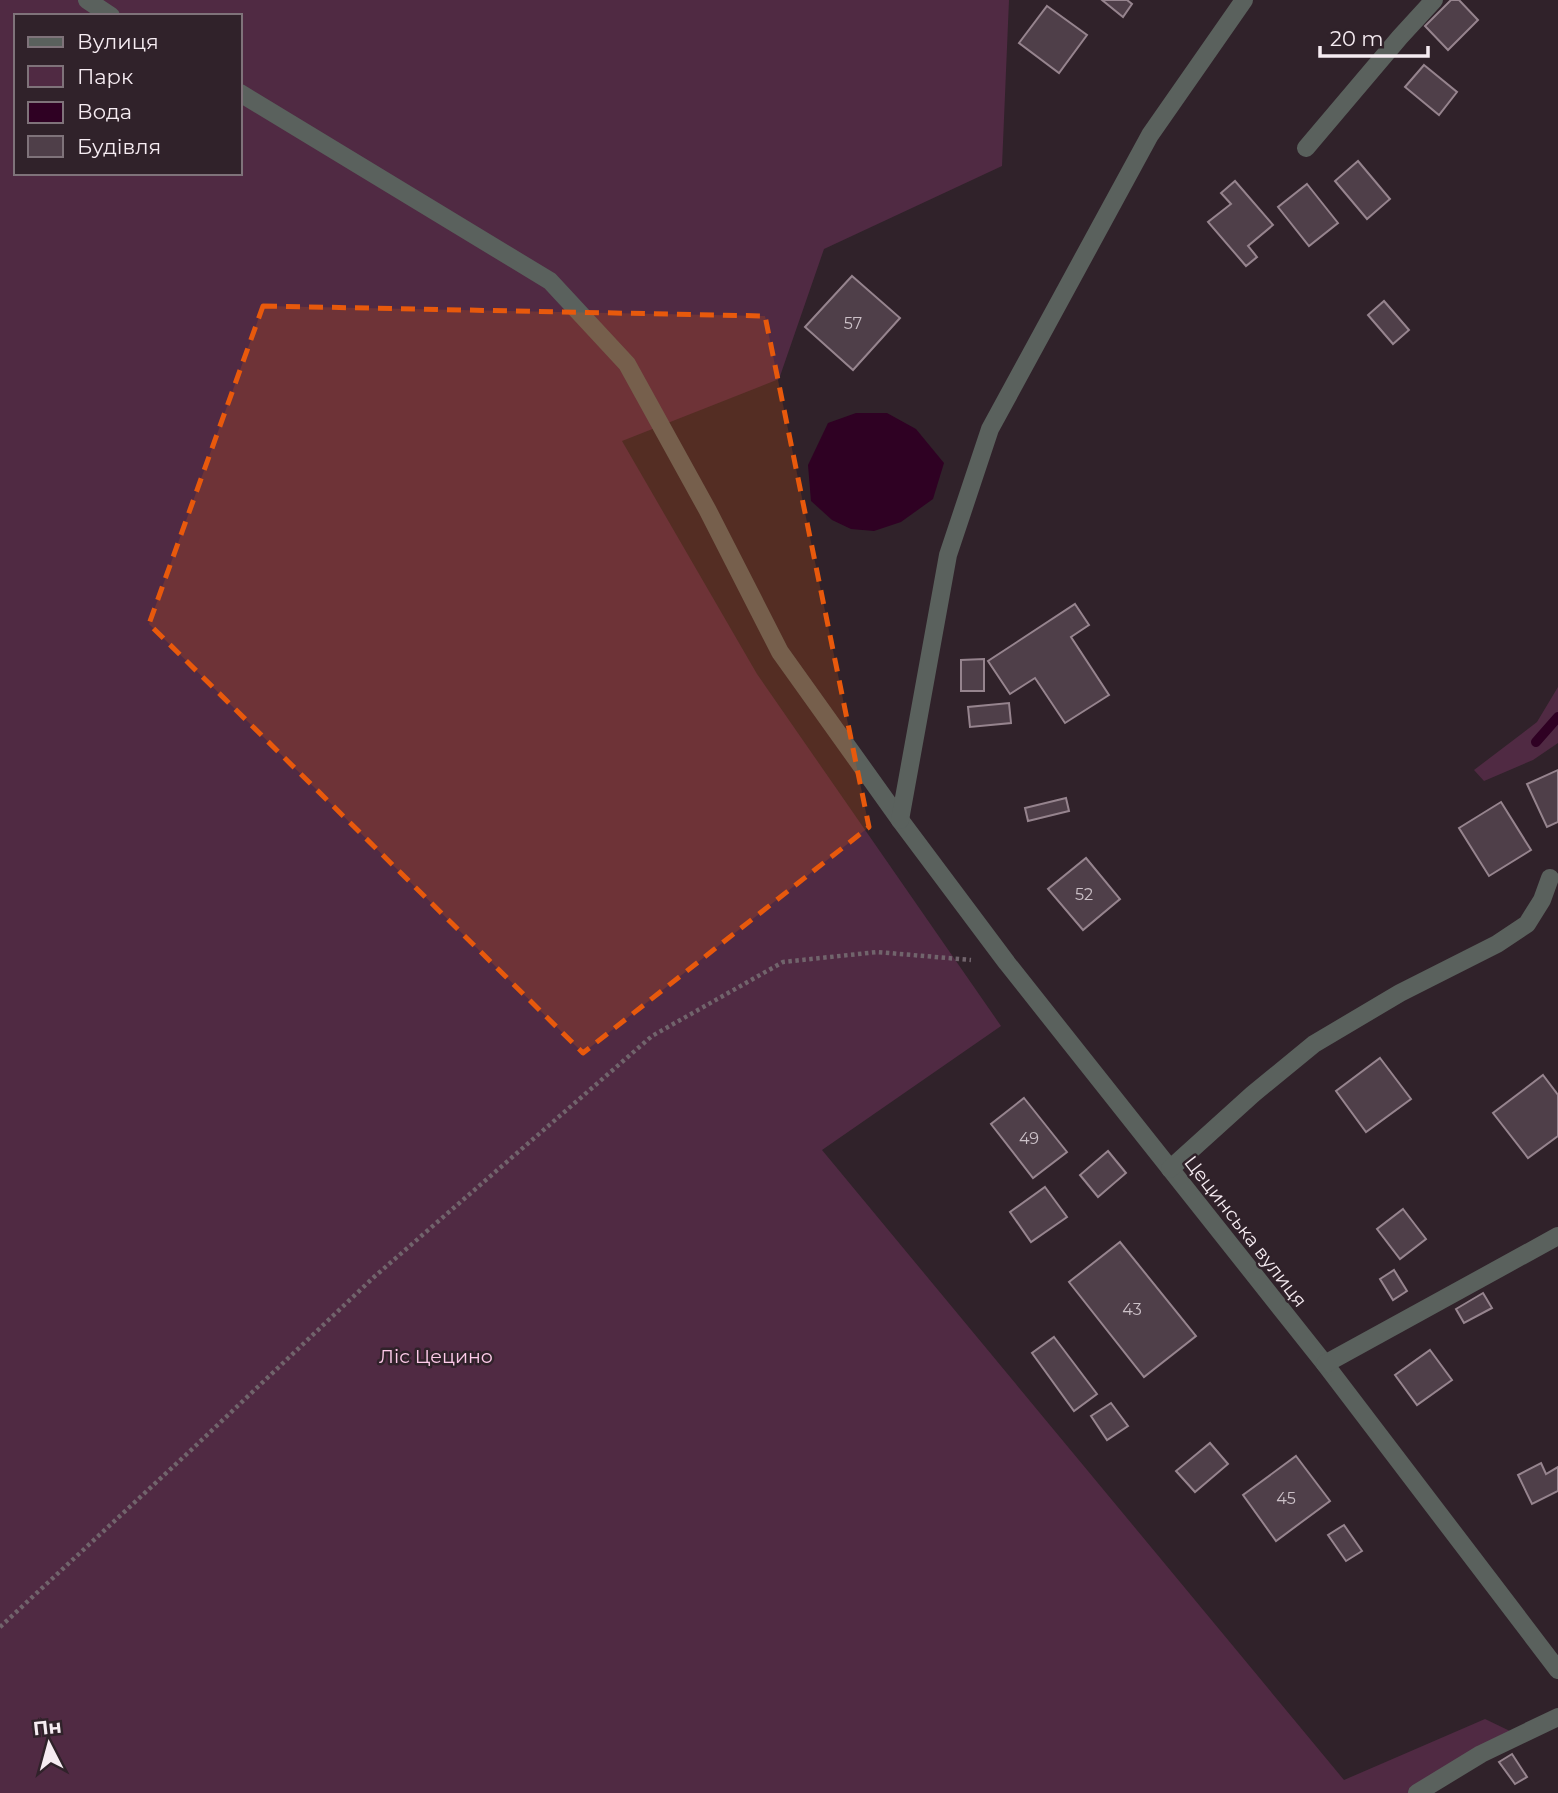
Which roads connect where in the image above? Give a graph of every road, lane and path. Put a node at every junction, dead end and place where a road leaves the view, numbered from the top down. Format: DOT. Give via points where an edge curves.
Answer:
graph roads {
  1 [pos="87,0"];
  2 [pos="1244,0"];
  3 [pos="1434,0"];
  4 [pos="108,14"];
  5 [pos="242,94"];
  6 [pos="1306,148"];
  7 [pos="900,820"];
  8 [pos="1550,878"];
  9 [pos="1007,963"];
  10 [pos="1170,1169"];
  11 [pos="1558,1236"];
  12 [pos="1325,1364"];
  13 [pos="0,1627"];
  14 [pos="1558,1670"];
  15 [pos="1558,1717"];
  16 [pos="1417,1793"];
  1 -- 4 [label="street"];
  2 -- 7 [label="street" via="1150,135 990,429 948,555"];
  3 -- 6 [label="street"];
  5 -- 7 [label="street, Цецинська вулиця" via="550,281 627,363 780,652"];
  7 -- 9 [label="street, Цецинська вулиця"];
  8 -- 10 [label="street" via="1527,924 1314,1044"];
  9 -- 10 [label="street, Цецинська вулиця"];
  9 -- 13 [label="path" via="877,952 783,962 652,1036 374,1277"];
  10 -- 12 [label="street, Цецинська вулиця"];
  11 -- 12 [label="street"];
  12 -- 14 [label="street, Цецинська вулиця"];
  15 -- 16 [label="street" via="1481,1754"];
}
